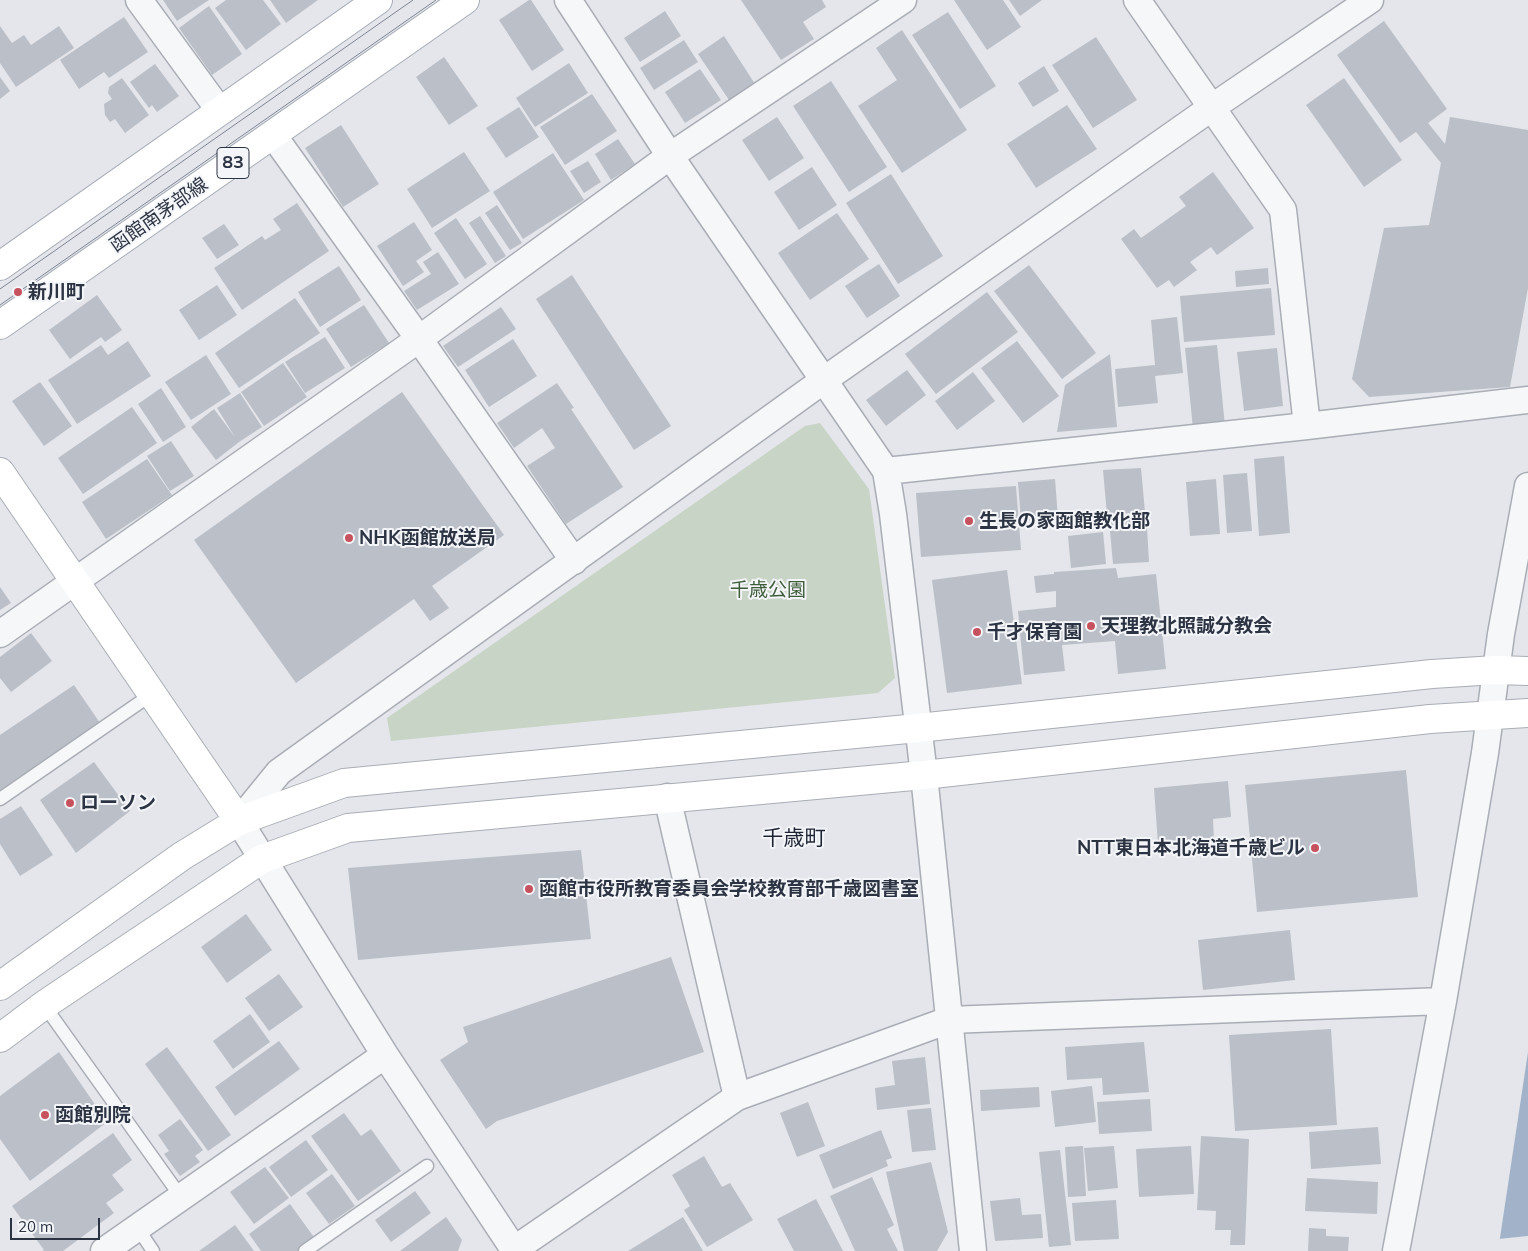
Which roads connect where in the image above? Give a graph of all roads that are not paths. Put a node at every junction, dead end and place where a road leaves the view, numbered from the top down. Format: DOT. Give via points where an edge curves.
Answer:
graph roads {
  1 [pos="139,0"];
  2 [pos="378,0"];
  3 [pos="465,0"];
  4 [pos="568,0"];
  5 [pos="903,0"];
  6 [pos="1137,0"];
  7 [pos="1370,0"];
  8 [pos="1211,108"];
  9 [pos="220,111"];
  10 [pos="273,135"];
  11 [pos="670,156"];
  12 [pos="0,266"];
  13 [pos="0,325"];
  14 [pos="419,339"];
  15 [pos="824,380"];
  16 [pos="1528,400"];
  17 [pos="1307,426"];
  18 [pos="886,471"];
  19 [pos="0,472"];
  20 [pos="1528,486"];
  21 [pos="574,561"];
  22 [pos="75,581"];
  23 [pos="0,634"];
  24 [pos="1496,670"];
  25 [pos="1528,671"];
  26 [pos="152,694"];
  27 [pos="1528,713"];
  28 [pos="1489,714"];
  29 [pos="918,728"];
  30 [pos="924,775"];
  31 [pos="667,797"];
  32 [pos="0,799"];
  33 [pos="239,821"];
  34 [pos="262,859"];
  35 [pos="0,986"];
  36 [pos="1443,1001"];
  37 [pos="44,1005"];
  38 [pos="948,1020"];
  39 [pos="0,1038"];
  40 [pos="385,1055"];
  41 [pos="737,1097"];
  42 [pos="427,1166"];
  43 [pos="181,1197"];
  44 [pos="137,1227"];
  45 [pos="104,1251"];
  46 [pos="153,1251"];
  47 [pos="305,1251"];
  48 [pos="514,1251"];
  49 [pos="973,1251"];
  50 [pos="1396,1251"];
  1 -- 9 [label="street"];
  2 -- 9 [label="street"];
  3 -- 10 [label="street, 函館南茅部線 / 83"];
  4 -- 11 [label="street"];
  5 -- 11 [label="street"];
  6 -- 8 [label="street"];
  7 -- 8 [label="street"];
  8 -- 15 [label="street"];
  8 -- 17 [label="street" via="1283,210"];
  9 -- 12 [label="street"];
  10 -- 13 [label="street, 函館南茅部線 / 83"];
  10 -- 14 [label="street"];
  11 -- 14 [label="street"];
  11 -- 15 [label="street"];
  14 -- 21 [label="street"];
  14 -- 22 [label="street"];
  15 -- 18 [label="street"];
  15 -- 21 [label="street"];
  16 -- 17 [label="street"];
  17 -- 18 [label="street"];
  18 -- 29 [label="street"];
  19 -- 22 [label="street"];
  20 -- 24 [label="street"];
  21 -- 33 [label="street" via="279,772"];
  22 -- 23 [label="street"];
  22 -- 26 [label="street"];
  24 -- 25 [label="street"];
  24 -- 28 [label="street"];
  24 -- 29 [label="street"];
  26 -- 32 [label="lane"];
  26 -- 33 [label="street"];
  27 -- 28 [label="street"];
  28 -- 30 [label="street"];
  28 -- 36 [label="street"];
  29 -- 30 [label="street"];
  29 -- 33 [label="street" via="344,784"];
  30 -- 31 [label="street"];
  30 -- 38 [label="street"];
  31 -- 34 [label="street" via="348,828"];
  31 -- 41 [label="street"];
  33 -- 34 [label="street"];
  33 -- 35 [label="street" via="182,856"];
  34 -- 37 [label="street"];
  34 -- 40 [label="street"];
  36 -- 38 [label="street"];
  36 -- 50 [label="street"];
  37 -- 39 [label="street"];
  37 -- 43 [label="lane"];
  38 -- 41 [label="street"];
  38 -- 49 [label="street"];
  40 -- 43 [label="street"];
  40 -- 48 [label="street"];
  41 -- 48 [label="street"];
  42 -- 47 [label="lane"];
  43 -- 44 [label="street"];
  44 -- 45 [label="street"];
  44 -- 46 [label="lane"];
}
